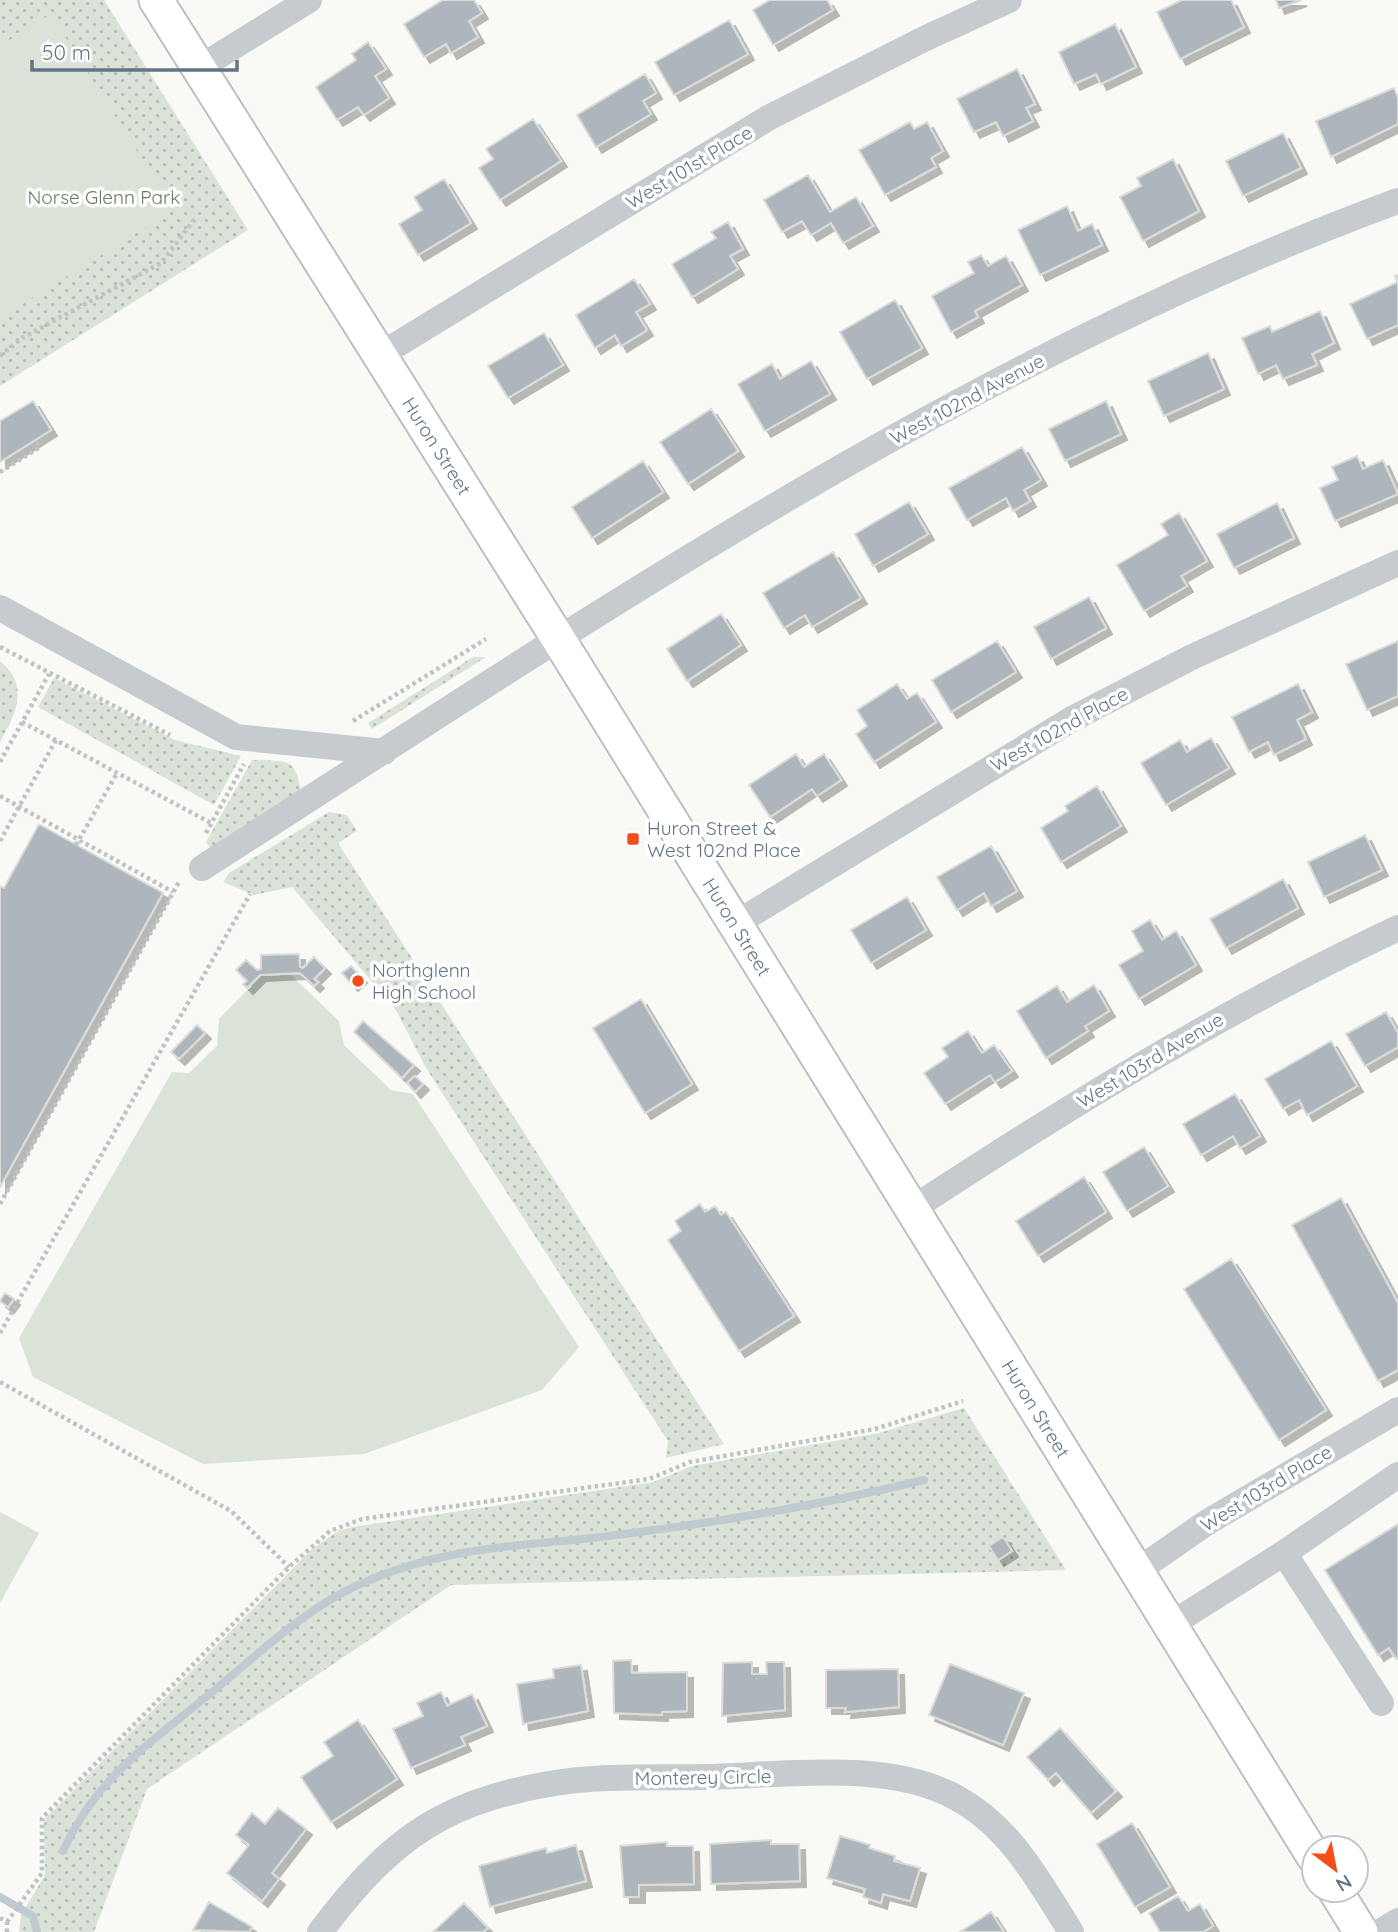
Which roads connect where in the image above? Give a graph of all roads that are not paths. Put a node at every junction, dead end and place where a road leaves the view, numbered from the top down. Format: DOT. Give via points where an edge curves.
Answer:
graph roads {
  1 [pos="156,0"];
  2 [pos="309,0"];
  3 [pos="1009,0"];
  4 [pos="199,68"];
  5 [pos="1398,201"];
  6 [pos="380,355"];
  7 [pos="1398,563"];
  8 [pos="0,608"];
  9 [pos="559,640"];
  10 [pos="384,752"];
  11 [pos="194,869"];
  12 [pos="735,924"];
  13 [pos="1398,928"];
  14 [pos="912,1209"];
  15 [pos="1398,1410"];
  16 [pos="1398,1475"];
  17 [pos="1284,1553"];
  18 [pos="1137,1570"];
  19 [pos="1170,1625"];
  20 [pos="1381,1703"];
  21 [pos="1300,1834"];
  22 [pos="1344,1904"];
  23 [pos="1398,1921"];
  24 [pos="320,1932"];
  25 [pos="1070,1932"];
  26 [pos="1361,1932"];
  27 [pos="1380,1932"];
  1 -- 4 [label="main road, Huron Street"];
  2 -- 4 [label="street"];
  3 -- 6 [label="street, West 101st Place" via="768,118"];
  4 -- 6 [label="main road, Huron Street"];
  5 -- 9 [label="street, West 102nd Avenue" via="1174,295 961,399 769,509"];
  6 -- 9 [label="main road, Huron Street"];
  7 -- 12 [label="street, West 102nd Place" via="1192,657 1072,719"];
  8 -- 10 [label="street" via="236,737"];
  9 -- 10 [label="street, West 102nd Avenue"];
  9 -- 12 [label="main road, Huron Street"];
  10 -- 11 [label="street, West 102nd Avenue"];
  12 -- 14 [label="main road, Huron Street"];
  13 -- 14 [label="street, West 103rd Avenue" via="1194,1033"];
  14 -- 18 [label="main road, Huron Street"];
  15 -- 18 [label="street, West 103rd Place" via="1206,1523"];
  16 -- 17 [label="street"];
  17 -- 19 [label="street"];
  17 -- 20 [label="street"];
  18 -- 19 [label="main road, Huron Street"];
  19 -- 21 [label="main road, Huron Street"];
  22 -- 26 [label="main road"];
  23 -- 27 [label="street"];
  24 -- 25 [label="street, Monterey Circle" via="363,1880 415,1834 501,1795 553,1783 600,1779 858,1774 915,1782 954,1796 990,1821 1018,1849"];
}
